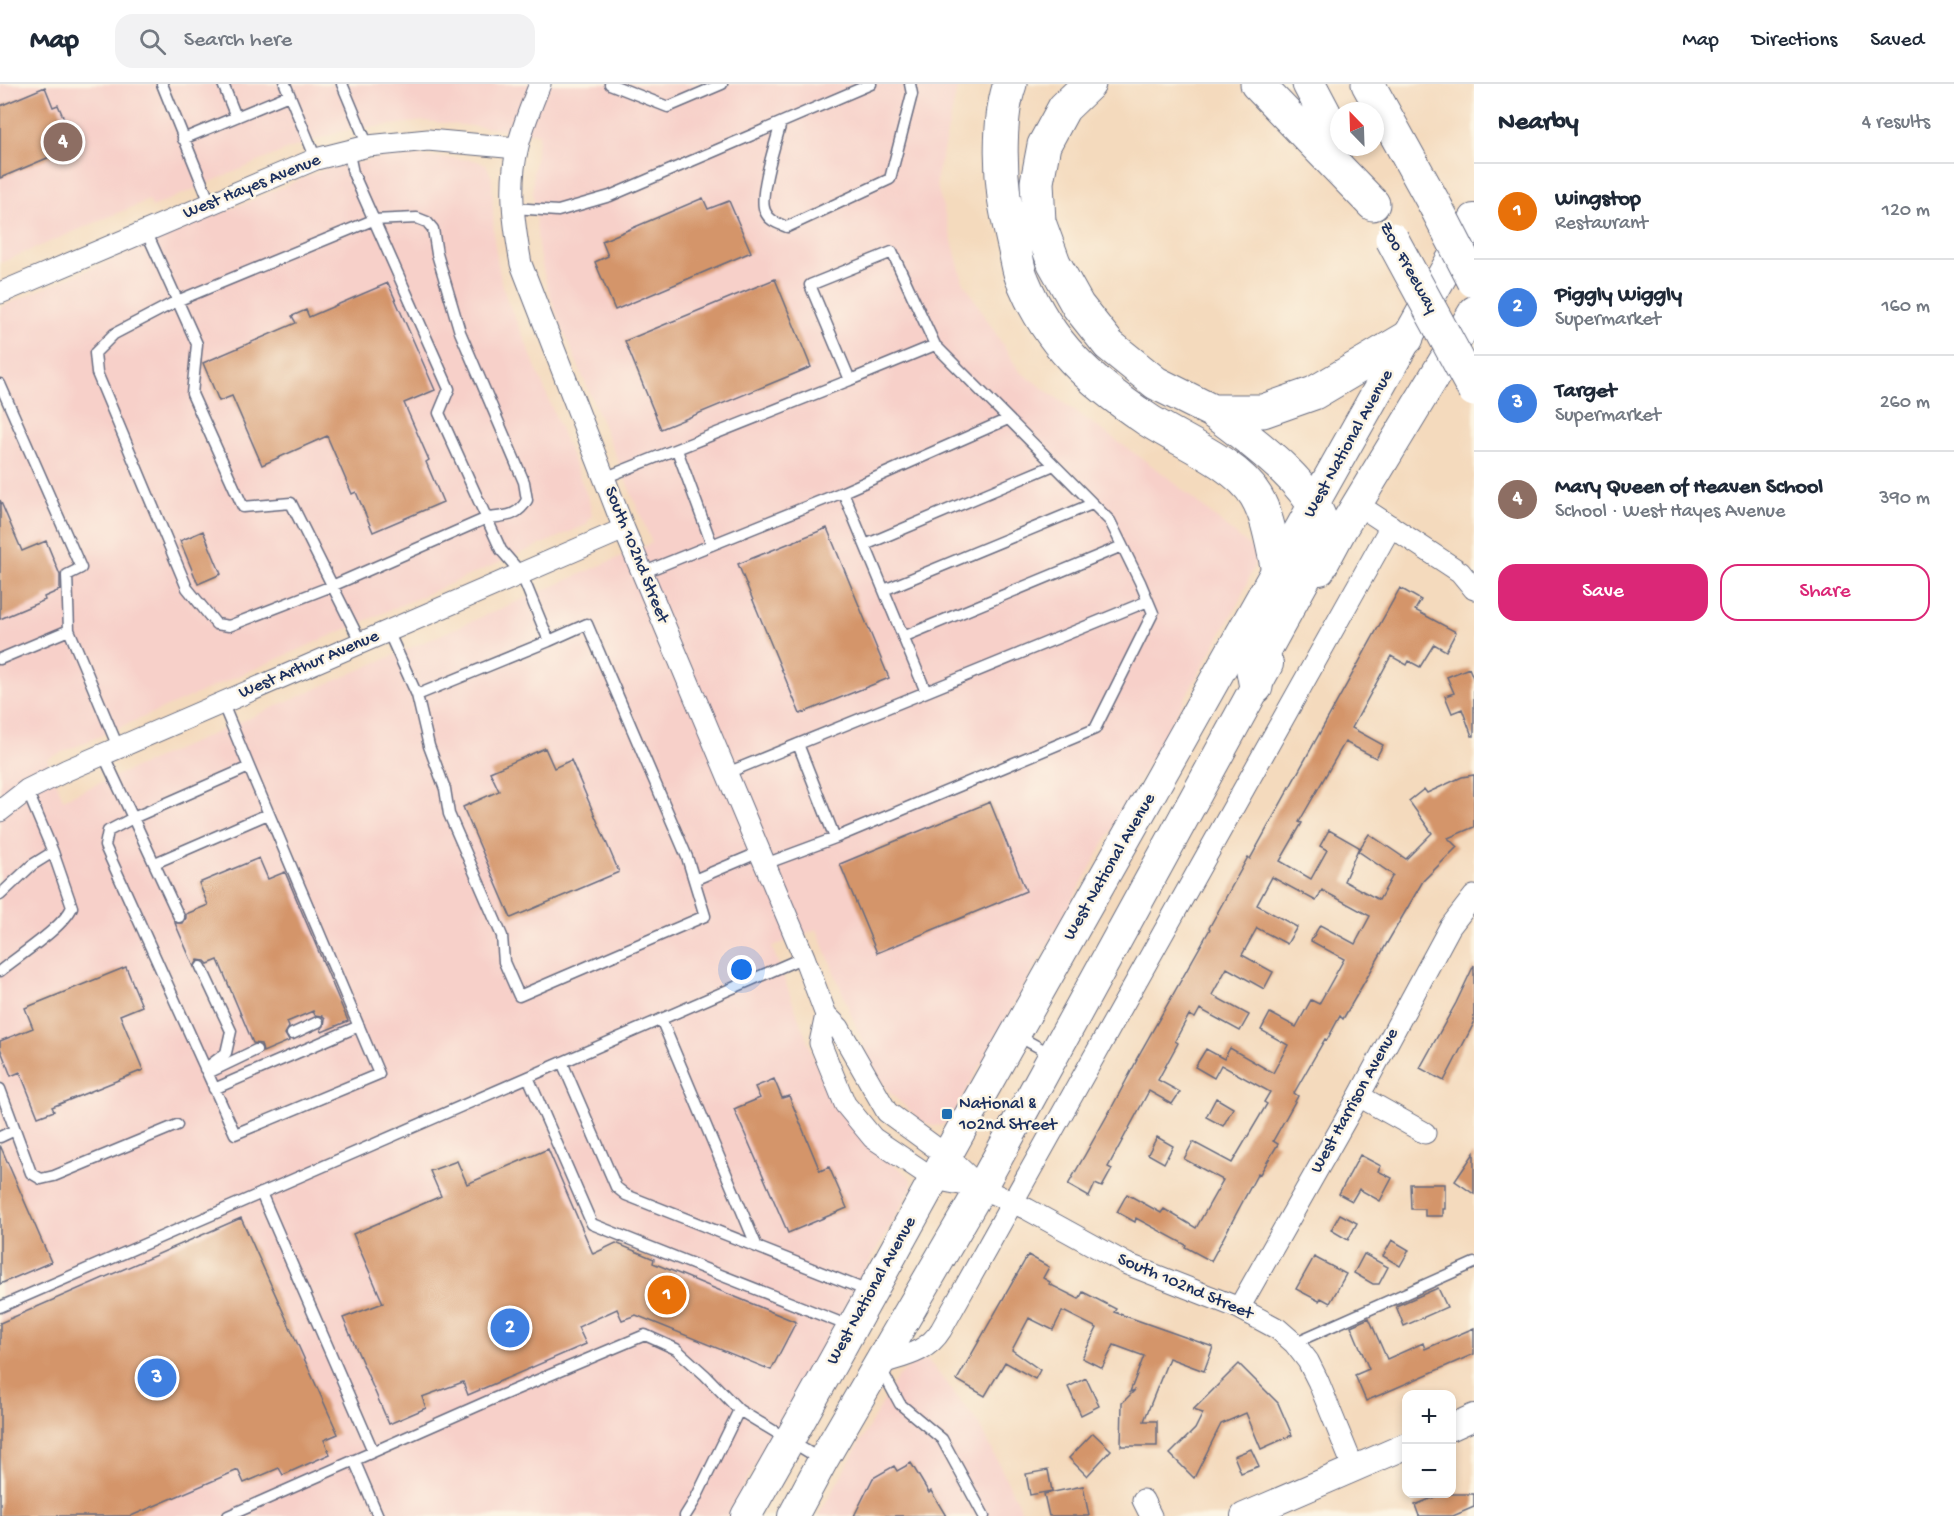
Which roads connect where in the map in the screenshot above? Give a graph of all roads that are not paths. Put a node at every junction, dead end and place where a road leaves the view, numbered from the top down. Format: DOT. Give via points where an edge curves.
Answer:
graph roads {
  1 [pos="162,84"];
  2 [pos="222,84"];
  3 [pos="285,84"];
  4 [pos="342,84"];
  5 [pos="540,84"];
  6 [pos="610,84"];
  7 [pos="722,84"];
  8 [pos="871,84"];
  9 [pos="910,84"];
  10 [pos="1010,84"];
  11 [pos="1089,84"];
  12 [pos="1257,84"];
  13 [pos="1309,84"];
  14 [pos="1368,84"];
  15 [pos="289,95"];
  16 [pos="236,117"];
  17 [pos="781,123"];
  18 [pos="1330,124"];
  19 [pos="183,139"];
  20 [pos="358,148"];
  21 [pos="517,148"];
  22 [pos="1347,156"];
  23 [pos="316,159"];
  24 [pos="1429,197"];
  25 [pos="210,203"];
  26 [pos="1373,204"];
  27 [pos="513,208"];
  28 [pos="1474,219"];
  29 [pos="373,220"];
  30 [pos="146,231"];
  31 [pos="1474,257"];
  32 [pos="1474,281"];
  33 [pos="0,293"];
  34 [pos="177,301"];
  35 [pos="1474,311"];
  36 [pos="1407,338"];
  37 [pos="935,345"];
  38 [pos="850,380"];
  39 [pos="0,384"];
  40 [pos="1474,390"];
  41 [pos="1212,411"];
  42 [pos="1008,419"];
  43 [pos="677,450"];
  44 [pos="1054,465"];
  45 [pos="604,478"];
  46 [pos="843,492"];
  47 [pos="1092,504"];
  48 [pos="1357,504"];
  49 [pos="1313,507"];
  50 [pos="487,518"];
  51 [pos="1391,526"];
  52 [pos="624,529"];
  53 [pos="712,545"];
  54 [pos="865,545"];
  55 [pos="1122,546"];
  56 [pos="1278,570"];
  57 [pos="521,573"];
  58 [pos="642,573"];
  59 [pos="332,586"];
  60 [pos="1474,589"];
  61 [pos="884,590"];
  62 [pos="1148,601"];
  63 [pos="69,630"];
  64 [pos="388,631"];
  65 [pos="903,637"];
  66 [pos="549,640"];
  67 [pos="361,643"];
  68 [pos="0,659"];
  69 [pos="1256,687"];
  70 [pos="926,692"];
  71 [pos="417,695"];
  72 [pos="222,702"];
  73 [pos="798,744"];
  74 [pos="111,750"];
  75 [pos="249,767"];
  76 [pos="727,773"];
  77 [pos="27,790"];
  78 [pos="0,811"];
  79 [pos="268,814"];
  80 [pos="133,818"];
  81 [pos="835,838"];
  82 [pos="53,852"];
  83 [pos="763,858"];
  84 [pos="155,863"];
  85 [pos="694,880"];
  86 [pos="0,895"];
  87 [pos="1474,896"];
  88 [pos="179,917"];
  89 [pos="804,957"];
  90 [pos="201,966"];
  91 [pos="0,971"];
  92 [pos="826,1015"];
  93 [pos="661,1019"];
  94 [pos="318,1022"];
  95 [pos="359,1026"];
  96 [pos="292,1034"];
  97 [pos="1015,1034"];
  98 [pos="256,1050"];
  99 [pos="1054,1056"];
  100 [pos="562,1062"];
  101 [pos="206,1071"];
  102 [pos="528,1077"];
  103 [pos="0,1089"];
  104 [pos="214,1089"];
  105 [pos="1359,1096"];
  106 [pos="177,1125"];
  107 [pos="15,1130"];
  108 [pos="1425,1133"];
  109 [pos="0,1137"];
  110 [pos="940,1167"];
  111 [pos="981,1188"];
  112 [pos="261,1193"];
  113 [pos="1013,1203"];
  114 [pos="757,1247"];
  115 [pos="1474,1263"];
  116 [pos="871,1293"];
  117 [pos="0,1307"];
  118 [pos="1239,1308"];
  119 [pos="852,1327"];
  120 [pos="1294,1343"];
  121 [pos="879,1364"];
  122 [pos="739,1410"];
  123 [pos="1474,1417"];
  124 [pos="1456,1424"];
  125 [pos="789,1442"];
  126 [pos="1402,1448"];
  127 [pos="373,1451"];
  128 [pos="354,1460"];
  129 [pos="823,1460"];
  130 [pos="1354,1469"];
  131 [pos="228,1516"];
  132 [pos="378,1516"];
  133 [pos="685,1516"];
  134 [pos="746,1516"];
  135 [pos="794,1516"];
  136 [pos="984,1516"];
  137 [pos="1244,1516"];
  1 -- 19 [label="lane"];
  2 -- 16 [label="lane"];
  3 -- 15 [label="lane"];
  4 -- 20 [label="lane"];
  5 -- 21 [label="street, South 102nd Street"];
  6 -- 7 [label="lane" via="668,107"];
  8 -- 17 [label="lane"];
  9 -- 17 [label="lane" via="912,93 890,179 787,227 772,222 764,209 764,190"];
  10 -- 56 [label="highway" via="1000,167 1022,280 1041,319 1069,357 1106,392 1232,470 1256,495"];
  11 -- 41 [label="highway" via="1064,108 1044,145 1037,182 1039,222 1054,263 1078,306 1108,345 1156,383"];
  12 -- 26 [label="highway"];
  13 -- 18 [label="highway"];
  14 -- 24 [label="highway"];
  15 -- 16 [label="lane"];
  15 -- 23 [label="lane"];
  16 -- 19 [label="lane"];
  17 -- 27 [label="lane" via="610,196 558,211"];
  19 -- 25 [label="lane"];
  20 -- 21 [label="street, West Hayes Avenue" via="428,140"];
  20 -- 23 [label="street, West Hayes Avenue"];
  20 -- 29 [label="lane" via="353,173"];
  21 -- 27 [label="street, South 102nd Street"];
  22 -- 26 [label="highway, Zoo Freeway"];
  23 -- 25 [label="street, West Hayes Avenue"];
  24 -- 31 [label="highway, bridge"];
  24 -- 32 [label="highway, bridge"];
  25 -- 30 [label="street, West Hayes Avenue"];
  26 -- 40 [label="highway, Zoo Freeway, bridge"];
  27 -- 45 [label="street, South 102nd Street" via="521,264"];
  28 -- 36 [label="main road, West National Avenue"];
  29 -- 34 [label="lane"];
  29 -- 50 [label="lane" via="448,389 440,413"];
  29 -- 50 [label="lane" via="417,218 433,229 460,332 524,482 527,500 521,510"];
  30 -- 33 [label="street, West Hayes Avenue"];
  30 -- 34 [label="lane"];
  34 -- 59 [label="lane" via="196,344 192,394 243,507 291,503"];
  34 -- 59 [label="lane" via="114,334 95,353 97,373 187,588 216,624 229,626"];
  35 -- 48 [label="main road, West National Avenue"];
  36 -- 41 [label="highway" via="1314,393 1263,411"];
  36 -- 49 [label="main road, West National Avenue"];
  37 -- 38 [label="lane"];
  37 -- 38 [label="lane" via="892,252 810,285"];
  37 -- 42 [label="lane"];
  38 -- 43 [label="lane"];
  39 -- 63 [label="lane" via="81,568 67,575"];
  41 -- 49 [label="highway" via="1271,457"];
  42 -- 44 [label="lane"];
  42 -- 46 [label="lane"];
  43 -- 45 [label="lane"];
  43 -- 53 [label="lane"];
  44 -- 47 [label="lane"];
  44 -- 54 [label="lane"];
  45 -- 52 [label="street, South 102nd Street"];
  46 -- 53 [label="lane"];
  46 -- 54 [label="lane"];
  47 -- 55 [label="lane" via="1110,521"];
  47 -- 61 [label="lane"];
  48 -- 51 [label="street"];
  48 -- 69 [label="main road, West National Avenue"];
  49 -- 56 [label="main road, West National Avenue"];
  49 -- 69 [label="highway" via="1323,534 1319,551 1253,671"];
  50 -- 57 [label="lane" via="501,550"];
  50 -- 59 [label="lane"];
  51 -- 60 [label="street" via="1460,572"];
  51 -- 113 [label="street"];
  52 -- 57 [label="street, West Arthur Avenue"];
  52 -- 58 [label="street, South 102nd Street"];
  53 -- 58 [label="lane"];
  54 -- 61 [label="lane"];
  55 -- 62 [label="lane"];
  55 -- 65 [label="lane"];
  56 -- 97 [label="main road, West National Avenue"];
  57 -- 64 [label="street, West Arthur Avenue"];
  57 -- 66 [label="lane"];
  58 -- 76 [label="street, South 102nd Street"];
  59 -- 67 [label="lane"];
  61 -- 65 [label="lane"];
  62 -- 70 [label="lane"];
  62 -- 81 [label="lane" via="1153,613 1095,729"];
  63 -- 68 [label="lane"];
  63 -- 74 [label="lane"];
  64 -- 67 [label="street, West Arthur Avenue"];
  64 -- 71 [label="lane"];
  65 -- 70 [label="lane"];
  66 -- 71 [label="lane"];
  66 -- 85 [label="lane" via="587,624"];
  67 -- 72 [label="street, West Arthur Avenue"];
  69 -- 99 [label="main road, West National Avenue"];
  70 -- 73 [label="lane"];
  71 -- 85 [label="lane" via="449,814 502,936 504,962 519,996 705,915"];
  72 -- 74 [label="street, West Arthur Avenue"];
  72 -- 75 [label="lane"];
  73 -- 76 [label="lane"];
  73 -- 81 [label="lane"];
  74 -- 77 [label="street, West Arthur Avenue"];
  74 -- 80 [label="lane"];
  75 -- 79 [label="lane"];
  75 -- 80 [label="lane"];
  76 -- 83 [label="street, South 102nd Street"];
  77 -- 78 [label="street, West Arthur Avenue"];
  77 -- 82 [label="lane"];
  79 -- 84 [label="lane"];
  79 -- 95 [label="lane" via="347,1009"];
  80 -- 84 [label="lane"];
  80 -- 101 [label="lane" via="108,831 105,846"];
  81 -- 83 [label="lane"];
  82 -- 86 [label="lane" via="32,865"];
  82 -- 91 [label="lane" via="72,907 69,916"];
  83 -- 85 [label="lane"];
  83 -- 89 [label="street, South 102nd Street"];
  84 -- 88 [label="lane"];
  87 -- 105 [label="street, West Harrison Avenue" via="1450,927"];
  89 -- 92 [label="street, South 102nd Street"];
  89 -- 93 [label="lane"];
  90 -- 101 [label="lane" via="231,1031 226,1053"];
  92 -- 110 [label="street, South 102nd Street" via="838,1028 887,1112"];
  92 -- 110 [label="street, South 102nd Street" via="820,1043 845,1104 873,1138"];
  93 -- 100 [label="lane"];
  93 -- 114 [label="lane"];
  94 -- 96 [label="lane"];
  95 -- 104 [label="lane"];
  95 -- 104 [label="lane" via="379,1074 235,1134"];
  97 -- 99 [label="lane"];
  97 -- 110 [label="main road, West National Avenue"];
  98 -- 101 [label="lane"];
  99 -- 111 [label="main road, West National Avenue"];
  100 -- 102 [label="lane"];
  100 -- 114 [label="lane" via="616,1187 626,1195"];
  101 -- 104 [label="lane"];
  102 -- 112 [label="lane"];
  102 -- 119 [label="lane" via="592,1224"];
  103 -- 107 [label="lane"];
  105 -- 108 [label="street"];
  105 -- 118 [label="street, West Harrison Avenue"];
  106 -- 107 [label="lane" via="41,1179 31,1173"];
  107 -- 109 [label="lane"];
  110 -- 111 [label="street, South 102nd Street"];
  110 -- 116 [label="main road, West National Avenue"];
  111 -- 113 [label="street, South 102nd Street"];
  111 -- 121 [label="main road, West National Avenue"];
  112 -- 117 [label="lane"];
  112 -- 127 [label="lane"];
  113 -- 118 [label="street, South 102nd Street" via="1126,1264"];
  113 -- 121 [label="street" via="934,1341"];
  114 -- 116 [label="lane"];
  115 -- 120 [label="lane"];
  116 -- 119 [label="main road, West National Avenue"];
  118 -- 120 [label="street, South 102nd Street" via="1278,1329"];
  119 -- 125 [label="main road, West National Avenue"];
  120 -- 130 [label="street, South 102nd Street" via="1318,1381"];
  121 -- 129 [label="main road, West National Avenue"];
  121 -- 136 [label="lane" via="900,1404 942,1439"];
  122 -- 125 [label="lane"];
  122 -- 127 [label="lane" via="676,1349 645,1335"];
  122 -- 133 [label="lane"];
  123 -- 124 [label="street"];
  125 -- 129 [label="lane"];
  125 -- 134 [label="main road, West National Avenue"];
  126 -- 130 [label="street"];
  127 -- 128 [label="lane"];
  128 -- 131 [label="lane"];
  128 -- 132 [label="lane"];
  129 -- 135 [label="main road, West National Avenue"];
  130 -- 137 [label="street"];
}
